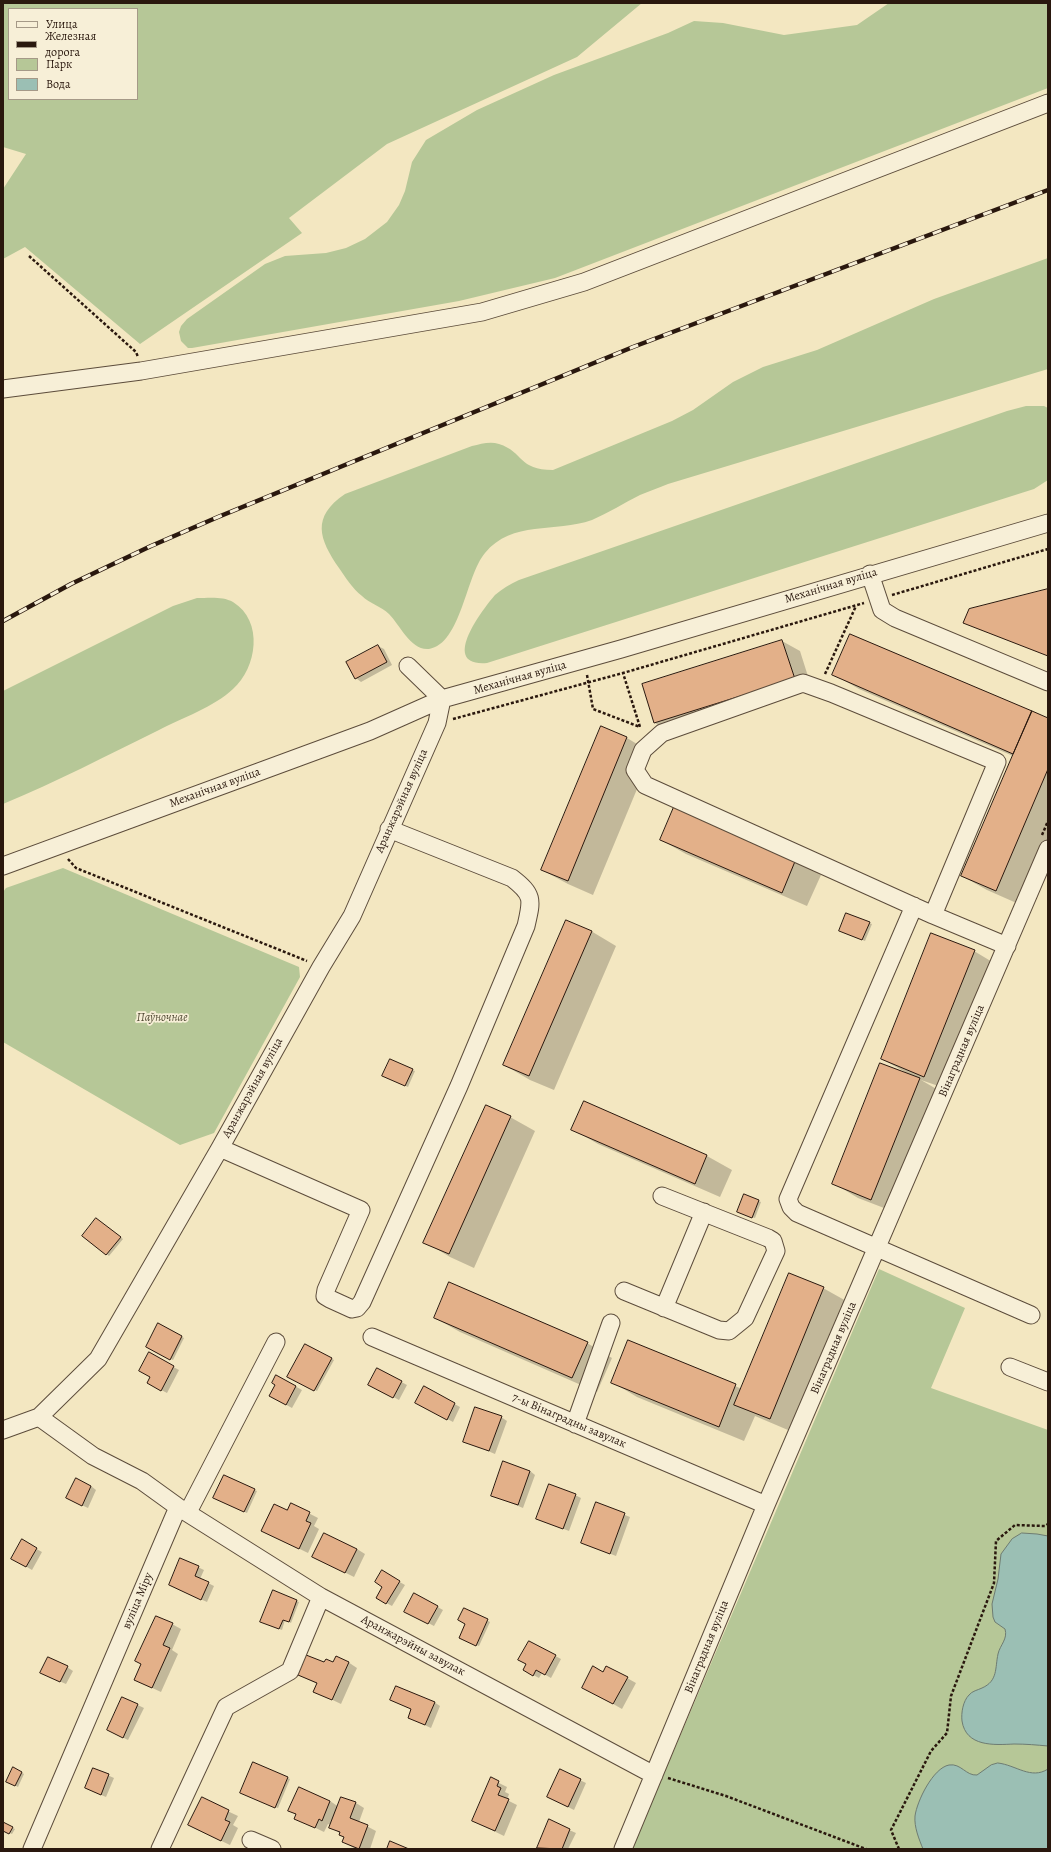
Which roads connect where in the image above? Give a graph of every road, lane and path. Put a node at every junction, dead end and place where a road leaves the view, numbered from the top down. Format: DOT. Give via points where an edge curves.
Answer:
graph roads {
  1 [pos="1048,102"];
  2 [pos="29,256"];
  3 [pos="141,371"];
  4 [pos="3,388"];
  5 [pos="1048,523"];
  6 [pos="1048,549"];
  7 [pos="870,574"];
  8 [pos="878,599"];
  9 [pos="856,606"];
  10 [pos="408,666"];
  11 [pos="623,673"];
  12 [pos="587,675"];
  13 [pos="588,682"];
  14 [pos="1048,682"];
  15 [pos="551,684"];
  16 [pos="819,689"];
  17 [pos="553,692"];
  18 [pos="442,699"];
  19 [pos="437,723"];
  20 [pos="389,829"];
  21 [pos="58,846"];
  22 [pos="1048,849"];
  23 [pos="3,866"];
  24 [pos="914,906"];
  25 [pos="933,915"];
  26 [pos="1007,946"];
  27 [pos="321,967"];
  28 [pos="220,1148"];
  29 [pos="662,1196"];
  30 [pos="704,1212"];
  31 [pos="877,1248"];
  32 [pos="624,1291"];
  33 [pos="664,1308"];
  34 [pos="1031,1315"];
  35 [pos="612,1323"];
  36 [pos="372,1337"];
  37 [pos="276,1342"];
  38 [pos="1010,1367"];
  39 [pos="1048,1382"];
  40 [pos="39,1417"];
  41 [pos="575,1424"];
  42 [pos="3,1430"];
  43 [pos="766,1505"];
  44 [pos="183,1509"];
  45 [pos="1048,1524"];
  46 [pos="321,1597"];
  47 [pos="654,1775"];
  48 [pos="251,1840"];
  49 [pos="32,1849"];
  50 [pos="160,1849"];
  51 [pos="272,1849"];
  52 [pos="623,1849"];
  53 [pos="866,1849"];
  54 [pos="900,1849"];
  1 -- 3 [label="street" via="591,280 548,293 482,312"];
  2 -- 3 [label="path" via="136,352"];
  3 -- 4 [label="street"];
  5 -- 7 [label="street, Механічная вуліца"];
  6 -- 8 [label="path"];
  7 -- 8 [label="street"];
  7 -- 18 [label="street, Механічная вуліца" via="621,649"];
  8 -- 9 [label="path"];
  8 -- 14 [label="street" via="882,610 895,618"];
  9 -- 11 [label="path"];
  9 -- 16 [label="path"];
  10 -- 18 [label="street"];
  11 -- 13 [label="path"];
  11 -- 13 [label="path" via="640,727 593,709"];
  12 -- 13 [label="path"];
  13 -- 17 [label="path"];
  15 -- 17 [label="path"];
  16 -- 24 [label="street" via="803,683 662,733 643,750 635,770 645,785"];
  16 -- 25 [label="street" via="997,762"];
  17 -- 19 [label="path"];
  18 -- 19 [label="street, Аранжарэйная вуліца"];
  18 -- 21 [label="street, Механічная вуліца" via="370,731"];
  19 -- 20 [label="street, Аранжарэйная вуліца"];
  20 -- 27 [label="street, Аранжарэйная вуліца" via="352,916"];
  20 -- 28 [label="street" via="512,878 525,888 531,904 526,926 459,1086 366,1295 357,1308 352,1309 325,1296 361,1210"];
  21 -- 23 [label="street, Механічная вуліца"];
  21 -- 27 [label="path" via="76,868"];
  22 -- 26 [label="street, Вінаградная вуліца"];
  24 -- 25 [label="street"];
  24 -- 31 [label="street" via="788,1199 797,1213"];
  25 -- 26 [label="street"];
  26 -- 31 [label="street, Вінаградная вуліца"];
  27 -- 28 [label="street, Аранжарэйная вуліца"];
  28 -- 40 [label="street, Аранжарэйная вуліца" via="98,1359"];
  29 -- 30 [label="street"];
  30 -- 33 [label="street"];
  30 -- 33 [label="street" via="768,1238 773,1241 776,1251 745,1318 729,1331 720,1330"];
  31 -- 34 [label="street"];
  31 -- 43 [label="street, Вінаградная вуліца"];
  32 -- 33 [label="street"];
  35 -- 41 [label="street"];
  36 -- 41 [label="street, 7-ы Вінаградны завулак"];
  37 -- 44 [label="street, вуліца Міру"];
  38 -- 39 [label="street"];
  40 -- 42 [label="street, Аранжарэйная вуліца"];
  40 -- 44 [label="street" via="92,1456 142,1481"];
  41 -- 43 [label="street, 7-ы Вінаградны завулак"];
  43 -- 47 [label="street, Вінаградная вуліца"];
  44 -- 46 [label="street, Аранжарэйны завулак"];
  44 -- 49 [label="street, вуліца Міру"];
  45 -- 54 [label="path" via="1015,1526 996,1541 994,1583 951,1696 947,1733 931,1751 891,1830"];
  46 -- 47 [label="street, Аранжарэйны завулак"];
  46 -- 50 [label="street" via="290,1671 226,1707"];
  47 -- 52 [label="street, Вінаградная вуліца"];
  47 -- 53 [label="path" via="726,1796"];
  48 -- 51 [label="street"];
}
